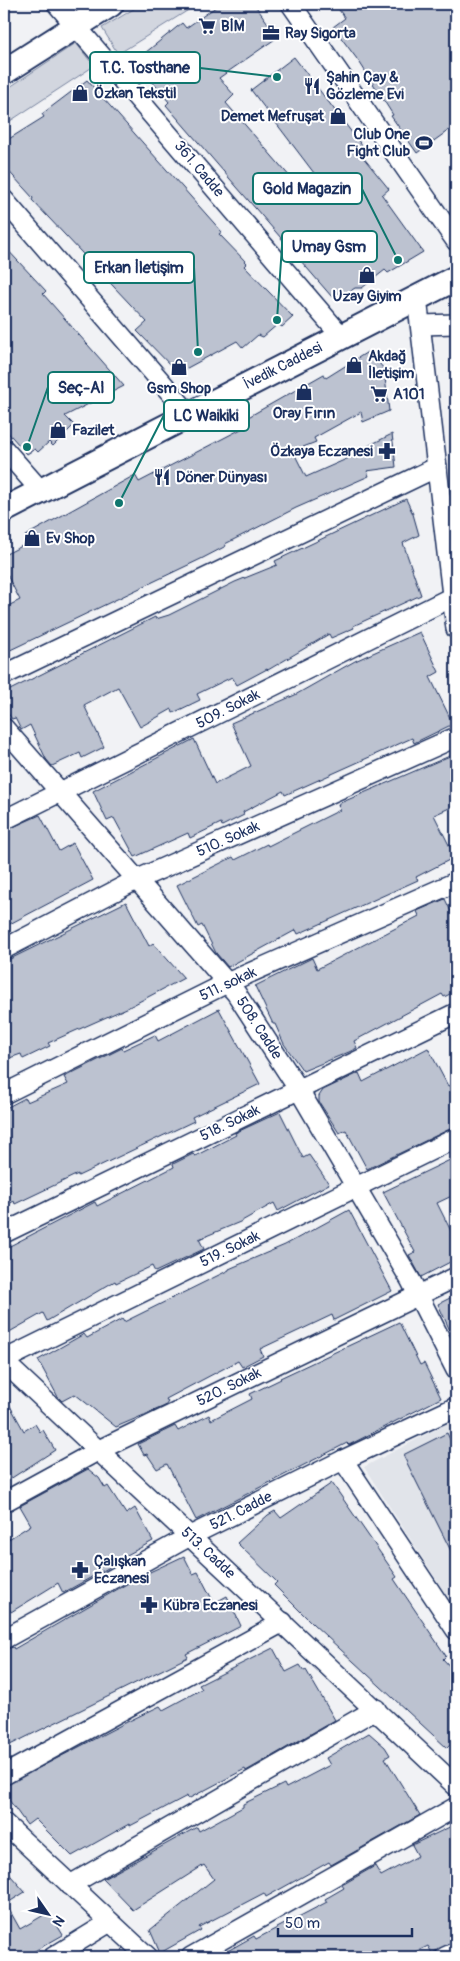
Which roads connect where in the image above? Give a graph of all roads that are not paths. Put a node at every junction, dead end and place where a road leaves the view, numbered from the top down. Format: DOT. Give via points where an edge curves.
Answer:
graph roads {
  1 [pos="57,4"];
  2 [pos="112,4"];
  3 [pos="291,4"];
  4 [pos="77,26"];
  5 [pos="4,72"];
  6 [pos="4,200"];
  7 [pos="456,241"];
  8 [pos="456,278"];
  9 [pos="417,298"];
  10 [pos="456,324"];
  11 [pos="420,325"];
  12 [pos="341,336"];
  13 [pos="189,414"];
  14 [pos="4,449"];
  15 [pos="437,467"];
  16 [pos="41,491"];
  17 [pos="4,510"];
  18 [pos="452,596"];
  19 [pos="456,629"];
  20 [pos="4,675"];
  21 [pos="4,728"];
  22 [pos="456,737"];
  23 [pos="60,793"];
  24 [pos="4,820"];
  25 [pos="136,880"];
  26 [pos="456,882"];
  27 [pos="4,949"];
  28 [pos="227,983"];
  29 [pos="456,1014"];
  30 [pos="299,1090"];
  31 [pos="4,1094"];
  32 [pos="456,1138"];
  33 [pos="356,1187"];
  34 [pos="4,1232"];
  35 [pos="456,1277"];
  36 [pos="418,1295"];
  37 [pos="4,1361"];
  38 [pos="456,1370"];
  39 [pos="456,1407"];
  40 [pos="99,1450"];
  41 [pos="343,1460"];
  42 [pos="4,1502"];
  43 [pos="190,1536"];
  44 [pos="283,1622"];
  45 [pos="456,1630"];
  46 [pos="4,1639"];
  47 [pos="376,1709"];
  48 [pos="4,1775"];
  49 [pos="456,1786"];
  50 [pos="456,1807"];
  51 [pos="7,1832"];
  52 [pos="70,1885"];
  53 [pos="110,1922"];
  54 [pos="456,1952"];
  55 [pos="53,1957"];
  56 [pos="148,1957"];
  57 [pos="191,1957"];
  58 [pos="446,1957"];
  1 -- 4 [label="street, 361. Cadde"];
  2 -- 4 [label="main road"];
  3 -- 7 [label="street"];
  4 -- 5 [label="main road"];
  4 -- 12 [label="street, 361. Cadde"];
  6 -- 13 [label="street"];
  8 -- 9 [label="main road, İvedik Caddesi"];
  9 -- 11 [label="street"];
  9 -- 12 [label="main road, İvedik Caddesi"];
  10 -- 11 [label="street"];
  11 -- 15 [label="street"];
  12 -- 13 [label="main road, İvedik Caddesi"];
  13 -- 16 [label="main road, İvedik Caddesi"];
  14 -- 16 [label="street"];
  15 -- 18 [label="street"];
  15 -- 20 [label="street"];
  16 -- 17 [label="main road, İvedik Caddesi"];
  18 -- 19 [label="street"];
  18 -- 23 [label="street, 509. Sokak"];
  21 -- 23 [label="street, 508. Cadde"];
  22 -- 25 [label="street, 510. Sokak"];
  23 -- 24 [label="street, 509. Sokak"];
  23 -- 25 [label="street, 508. Cadde"];
  25 -- 27 [label="street, 510. Sokak"];
  25 -- 28 [label="street, 508. Cadde"];
  26 -- 28 [label="street, 511. sokak"];
  28 -- 30 [label="street, 508. Cadde"];
  28 -- 31 [label="street, 511. sokak"];
  29 -- 30 [label="street, 518. Sokak"];
  30 -- 33 [label="street, 508. Cadde"];
  30 -- 34 [label="street, 518. Sokak"];
  32 -- 33 [label="street, 519. Sokak"];
  33 -- 36 [label="street, 508. Cadde"];
  33 -- 37 [label="street, 519. Sokak"];
  35 -- 36 [label="street, 520. Sokak"];
  36 -- 38 [label="street, 508. Cadde"];
  36 -- 40 [label="street, 520. Sokak"];
  37 -- 40 [label="street, 513. Cadde"];
  39 -- 41 [label="street, 521. Cadde"];
  40 -- 42 [label="street, 520. Sokak"];
  40 -- 43 [label="street, 513. Cadde"];
  41 -- 43 [label="street, 521. Cadde"];
  41 -- 45 [label="street"];
  43 -- 44 [label="street, 513. Cadde"];
  43 -- 46 [label="street, 521. Cadde"];
  44 -- 47 [label="street, 513. Cadde"];
  44 -- 48 [label="street"];
  47 -- 49 [label="street, 513. Cadde"];
  47 -- 52 [label="street"];
  50 -- 57 [label="street"];
  51 -- 52 [label="street"];
  52 -- 53 [label="street"];
  53 -- 55 [label="street"];
  53 -- 56 [label="street"];
  54 -- 58 [label="street"];
}
